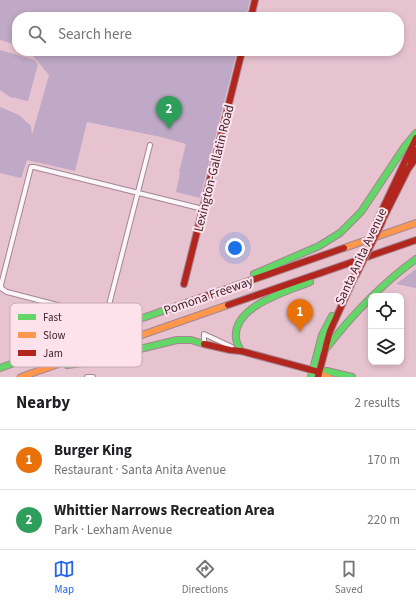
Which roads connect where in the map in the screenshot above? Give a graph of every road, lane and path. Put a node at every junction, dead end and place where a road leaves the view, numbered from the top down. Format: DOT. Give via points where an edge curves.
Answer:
graph roads {
  1 [pos="255,0"];
  2 [pos="252,12"];
  3 [pos="241,56"];
  4 [pos="416,134"];
  5 [pos="416,138"];
  6 [pos="150,145"];
  7 [pos="416,150"];
  8 [pos="416,158"];
  9 [pos="408,169"];
  10 [pos="138,192"];
  11 [pos="203,209"];
  12 [pos="416,217"];
  13 [pos="379,222"];
  14 [pos="416,223"];
  15 [pos="416,240"];
  16 [pos="360,242"];
  17 [pos="416,259"];
  18 [pos="356,261"];
  19 [pos="353,277"];
  20 [pos="184,284"];
  21 [pos="49,303"];
  22 [pos="110,303"];
  23 [pos="181,304"];
  24 [pos="142,318"];
  25 [pos="142,335"];
  26 [pos="142,348"];
  27 [pos="241,351"];
  28 [pos="324,351"];
  29 [pos="10,364"];
  30 [pos="50,367"];
  31 [pos="0,368"];
  32 [pos="315,374"];
  33 [pos="337,375"];
  34 [pos="21,377"];
  35 [pos="87,377"];
  36 [pos="94,377"];
  37 [pos="328,377"];
  38 [pos="352,377"];
  1 -- 2 [label="main road"];
  3 -- 11 [label="main road, Lexington-Gallatin Road"];
  4 -- 23 [label="main road" via="405,146 361,212 340,233 303,253"];
  5 -- 13 [label="main road, Santa Anita Avenue"];
  6 -- 10 [label="street"];
  7 -- 9 [label="main road, Santa Anita Avenue"];
  8 -- 9 [label="main road"];
  9 -- 13 [label="main road, Santa Anita Avenue"];
  10 -- 11 [label="street"];
  10 -- 21 [label="street" via="31,167 1,285 6,292"];
  10 -- 22 [label="street"];
  11 -- 20 [label="main road, Lexington-Gallatin Road"];
  12 -- 16 [label="main road"];
  13 -- 19 [label="main road, Santa Anita Avenue, bridge"];
  14 -- 16 [label="main road, Pomona Freeway"];
  15 -- 18 [label="main road, Pomona Freeway"];
  16 -- 23 [label="main road, Pomona Freeway"];
  17 -- 28 [label="main road" via="370,296"];
  18 -- 25 [label="main road, Pomona Freeway"];
  18 -- 27 [label="main road" via="258,305 245,314 239,322 236,334 236,342"];
  19 -- 28 [label="main road, Santa Anita Avenue"];
  19 -- 32 [label="main road, Santa Anita Avenue" via="322,335"];
  23 -- 24 [label="main road, Pomona Freeway"];
  26 -- 27 [label="main road" via="177,340 190,340"];
  27 -- 32 [label="main road"];
  28 -- 32 [label="main road, Santa Anita Avenue"];
  29 -- 31 [label="main road, Pomona Freeway"];
  30 -- 34 [label="main road, Pomona Freeway"];
  32 -- 33 [label="main road" via="327,371"];
  32 -- 37 [label="main road"];
  33 -- 38 [label="main road"];
  35 -- 36 [label="street"];
}
